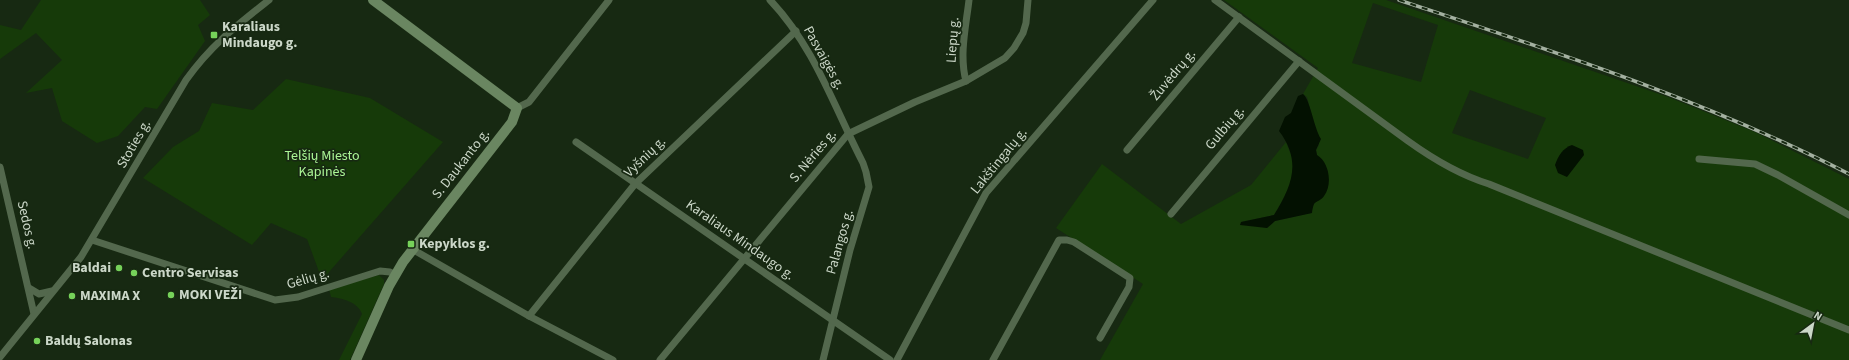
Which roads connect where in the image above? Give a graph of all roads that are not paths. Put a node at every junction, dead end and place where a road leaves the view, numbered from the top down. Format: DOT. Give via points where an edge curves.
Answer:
graph roads {
  1 [pos="269,0"];
  2 [pos="373,0"];
  3 [pos="609,0"];
  4 [pos="770,0"];
  5 [pos="969,0"];
  6 [pos="1028,0"];
  7 [pos="1153,0"];
  8 [pos="1215,0"];
  9 [pos="1239,17"];
  10 [pos="796,31"];
  11 [pos="1299,61"];
  12 [pos="966,81"];
  13 [pos="517,108"];
  14 [pos="848,134"];
  15 [pos="576,142"];
  16 [pos="1127,150"];
  17 [pos="1699,159"];
  18 [pos="0,167"];
  19 [pos="635,184"];
  20 [pos="1172,214"];
  21 [pos="1849,215"];
  22 [pos="92,240"];
  23 [pos="412,249"];
  24 [pos="743,259"];
  25 [pos="395,275"];
  26 [pos="29,288"];
  27 [pos="52,291"];
  28 [pos="34,314"];
  29 [pos="529,316"];
  30 [pos="833,321"];
  31 [pos="1849,330"];
  32 [pos="1100,338"];
  33 [pos="0,358"];
  34 [pos="356,360"];
  35 [pos="613,360"];
  36 [pos="660,360"];
  37 [pos="823,360"];
  38 [pos="890,360"];
  39 [pos="897,360"];
  40 [pos="993,360"];
  1 -- 22 [label="street, Stoties g." via="217,42 199,61"];
  2 -- 13 [label="main road"];
  3 -- 13 [label="street" via="529,102"];
  4 -- 10 [label="street, Pasvaigės g."];
  5 -- 12 [label="street, Liepų g." via="963,48"];
  6 -- 12 [label="street, S. Nėries g." via="1026,23 1014,48 996,65"];
  7 -- 39 [label="street, Lakštingalų g." via="986,193"];
  8 -- 9 [label="street"];
  9 -- 11 [label="street"];
  9 -- 16 [label="street, Žuvėdrų g."];
  10 -- 14 [label="street, Pasvaigės g." via="820,72"];
  10 -- 19 [label="street, Vyšnių g."];
  11 -- 20 [label="street, Gulbių g."];
  11 -- 31 [label="street" via="1429,156 1473,179"];
  12 -- 14 [label="street, S. Nėries g."];
  13 -- 23 [label="main road, S. Daukanto g." via="512,122"];
  14 -- 24 [label="street, S. Nėries g."];
  14 -- 30 [label="street, Palangos g." via="866,172 869,187 850,250"];
  15 -- 19 [label="street, Karaliaus Mindaugo g."];
  17 -- 21 [label="street" via="1755,164"];
  18 -- 26 [label="street, Sedos g."];
  19 -- 24 [label="street, Karaliaus Mindaugo g."];
  19 -- 29 [label="street, Vyšnių g."];
  22 -- 25 [label="street, Gėlių g." via="275,300 298,297 380,271"];
  22 -- 27 [label="street, Stoties g."];
  23 -- 25 [label="main road, S. Daukanto g."];
  23 -- 29 [label="street"];
  24 -- 30 [label="street, Karaliaus Mindaugo g."];
  24 -- 36 [label="street, S. Nėries g."];
  25 -- 34 [label="main road, S. Daukanto g."];
  26 -- 27 [label="street" via="39,294"];
  26 -- 28 [label="street, Sedos g."];
  27 -- 28 [label="street, Stoties g."];
  28 -- 33 [label="street, Stoties g."];
  29 -- 35 [label="street"];
  30 -- 37 [label="street, Palangos g."];
  30 -- 38 [label="street, Karaliaus Mindaugo g."];
  32 -- 40 [label="street" via="1129,287 1130,278 1074,242 1059,240"];
}
